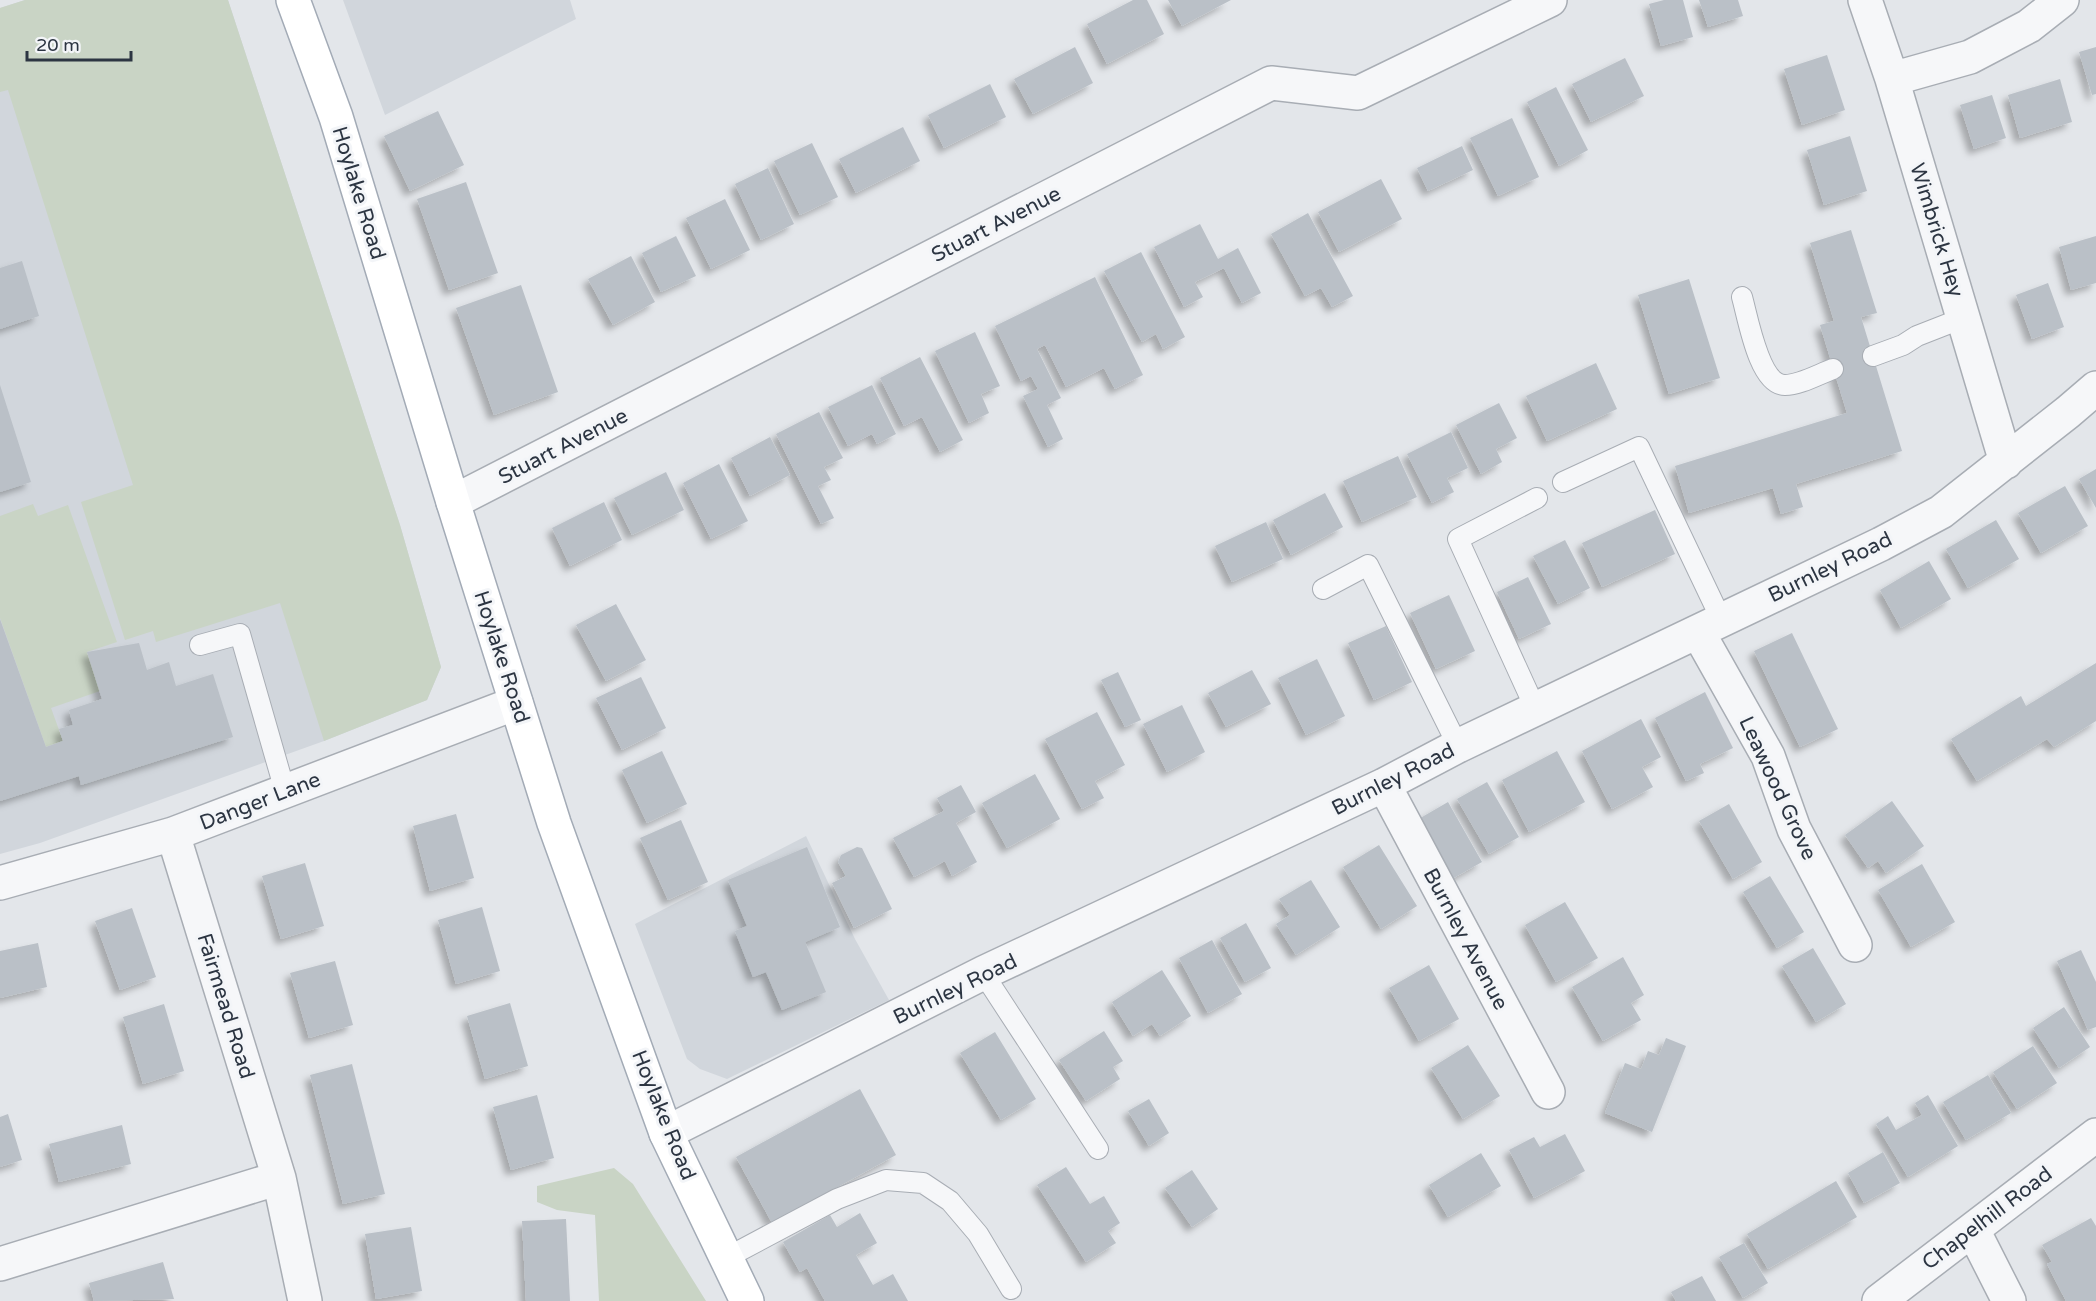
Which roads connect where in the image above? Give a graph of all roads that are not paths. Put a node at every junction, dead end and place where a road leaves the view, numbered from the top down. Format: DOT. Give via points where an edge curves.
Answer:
graph roads {
  1 [pos="293,0"];
  2 [pos="1550,0"];
  3 [pos="1865,0"];
  4 [pos="2062,0"];
  5 [pos="1892,79"];
  6 [pos="1742,297"];
  7 [pos="1963,318"];
  8 [pos="1873,356"];
  9 [pos="1833,369"];
  10 [pos="2096,388"];
  11 [pos="2006,462"];
  12 [pos="1563,482"];
  13 [pos="1538,498"];
  14 [pos="453,502"];
  15 [pos="1323,589"];
  16 [pos="1710,626"];
  17 [pos="200,645"];
  18 [pos="516,703"];
  19 [pos="1536,710"];
  20 [pos="1458,746"];
  21 [pos="1384,785"];
  22 [pos="285,791"];
  23 [pos="172,834"];
  24 [pos="0,883"];
  25 [pos="1855,945"];
  26 [pos="983,973"];
  27 [pos="1548,1092"];
  28 [pos="666,1133"];
  29 [pos="2096,1135"];
  30 [pos="1098,1149"];
  31 [pos="279,1178"];
  32 [pos="1973,1230"];
  33 [pos="726,1258"];
  34 [pos="0,1264"];
  35 [pos="1011,1289"];
  36 [pos="305,1301"];
  37 [pos="747,1301"];
  38 [pos="1879,1301"];
  39 [pos="2009,1301"];
  1 -- 14 [label="main road, Hoylake Road" via="336,117"];
  2 -- 14 [label="street, Stuart Avenue" via="1358,93 1271,83"];
  3 -- 5 [label="street, Wimbrick Hey"];
  4 -- 5 [label="street" via="2029,26 1970,57"];
  5 -- 7 [label="street, Wimbrick Hey"];
  6 -- 9 [label="lane" via="1758,357 1776,384 1795,384"];
  7 -- 8 [label="lane"];
  7 -- 11 [label="street, Wimbrick Hey"];
  10 -- 11 [label="street, Burnley Road"];
  11 -- 16 [label="street, Burnley Road" via="1941,512"];
  12 -- 16 [label="lane" via="1639,447"];
  13 -- 19 [label="lane" via="1458,539"];
  14 -- 18 [label="main road, Hoylake Road"];
  15 -- 20 [label="lane" via="1368,565"];
  16 -- 19 [label="street, Burnley Road"];
  16 -- 25 [label="street, Leawood Grove" via="1768,756 1794,829"];
  17 -- 22 [label="lane" via="240,634"];
  18 -- 22 [label="street, Danger Lane"];
  18 -- 28 [label="main road, Hoylake Road" via="554,823"];
  19 -- 20 [label="street, Burnley Road"];
  20 -- 21 [label="street, Burnley Road"];
  21 -- 26 [label="street, Burnley Road"];
  21 -- 27 [label="street, Burnley Avenue"];
  22 -- 23 [label="street, Danger Lane"];
  23 -- 24 [label="street, Danger Lane"];
  23 -- 31 [label="street, Fairmead Road"];
  26 -- 28 [label="street, Burnley Road"];
  26 -- 30 [label="lane"];
  28 -- 33 [label="main road, Hoylake Road"];
  29 -- 32 [label="street, Chapelhill Road"];
  31 -- 34 [label="street"];
  31 -- 36 [label="street, Fairmead Road"];
  32 -- 38 [label="street, Chapelhill Road"];
  32 -- 39 [label="street"];
  33 -- 35 [label="lane" via="837,1199 886,1180 923,1182 950,1201 971,1226"];
  33 -- 37 [label="main road, Hoylake Road"];
}
